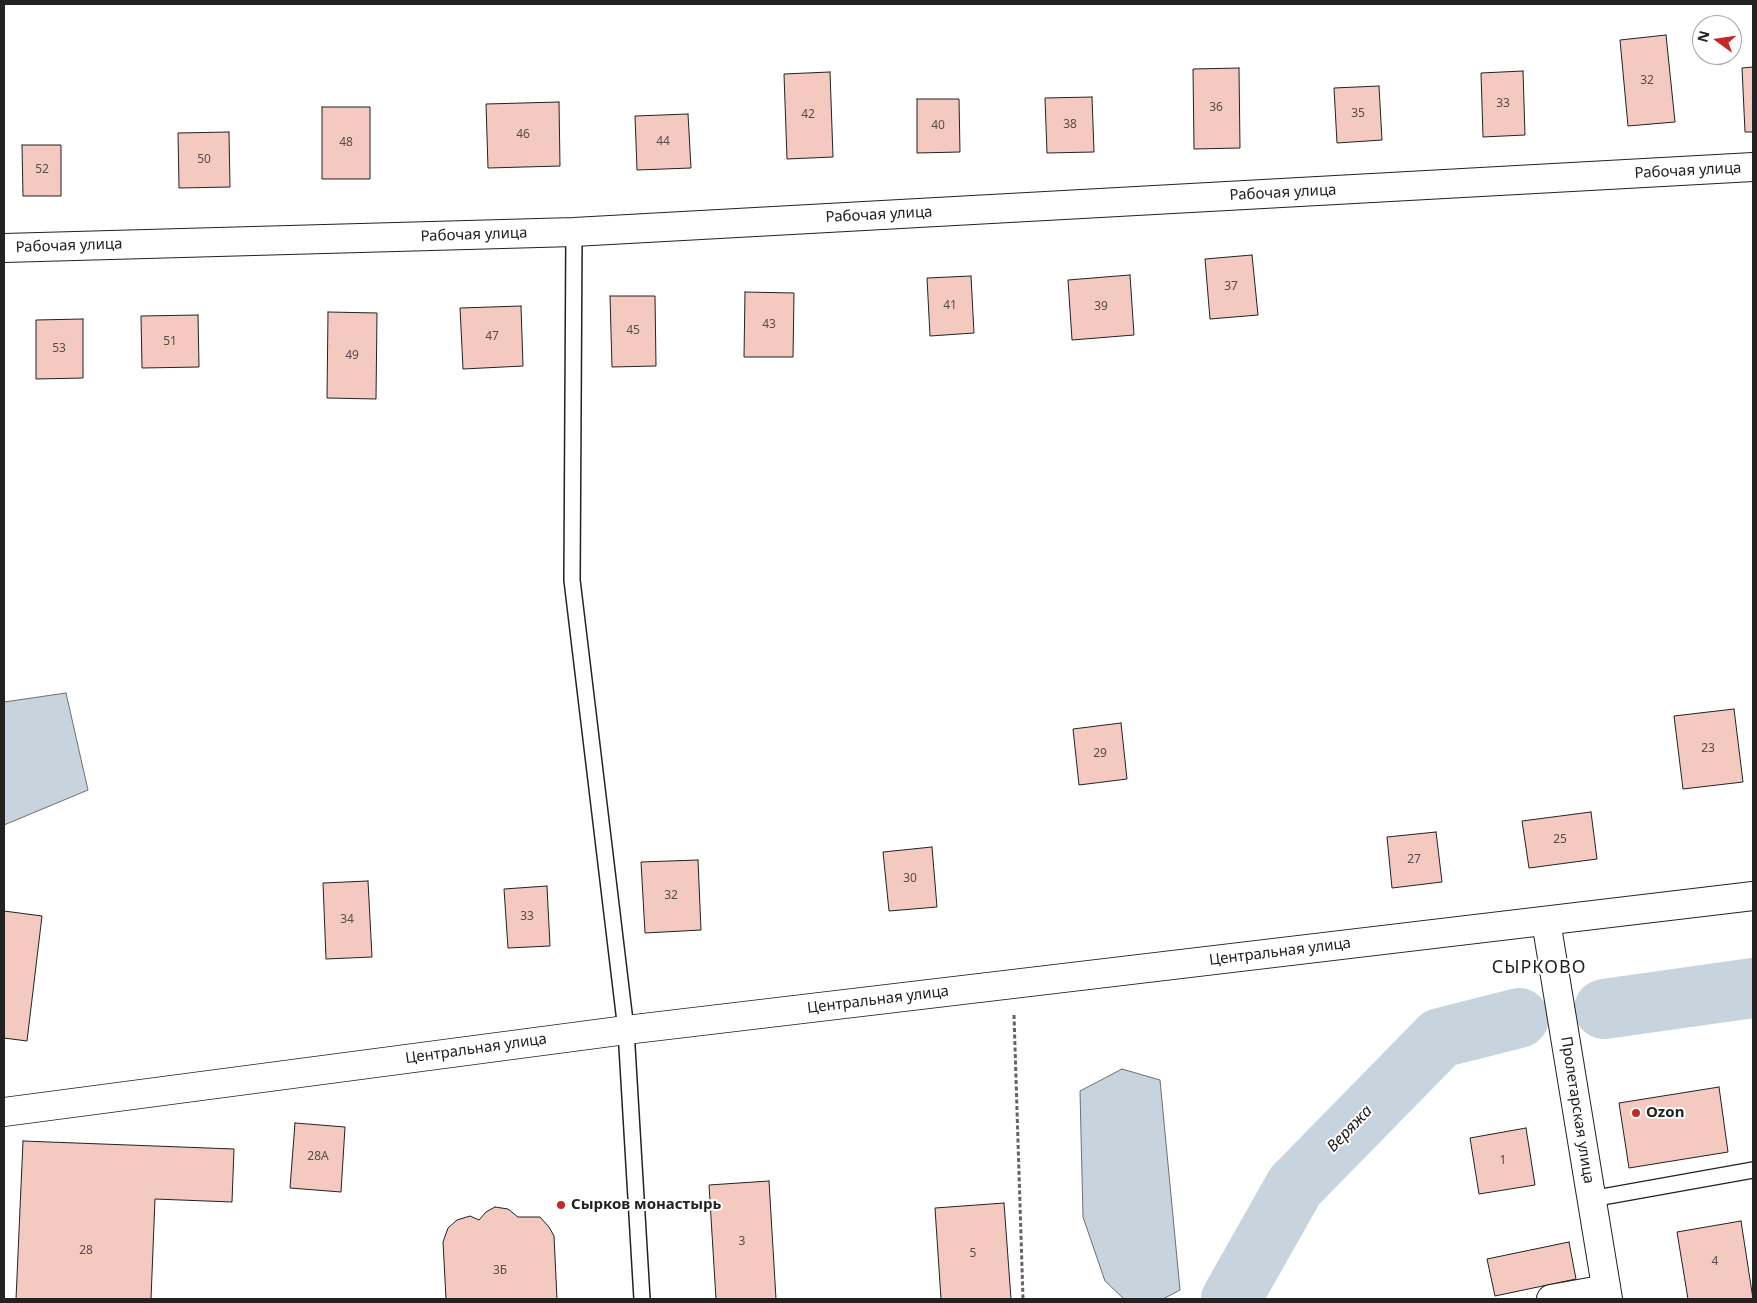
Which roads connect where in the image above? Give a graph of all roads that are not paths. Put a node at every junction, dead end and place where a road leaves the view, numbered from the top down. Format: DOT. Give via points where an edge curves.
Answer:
graph roads {
  1 [pos="1753,167"];
  2 [pos="574,232"];
  3 [pos="4,248"];
  4 [pos="1753,896"];
  5 [pos="1546,921"];
  6 [pos="626,1030"];
  7 [pos="4,1112"];
  8 [pos="1753,1170"];
  9 [pos="1591,1199"];
  10 [pos="1607,1294"];
  11 [pos="642,1299"];
  12 [pos="1551,1299"];
  1 -- 2 [label="street, Рабочая улица"];
  2 -- 3 [label="street, Рабочая улица"];
  2 -- 6 [label="lane" via="572,580"];
  4 -- 5 [label="street, Центральная улица"];
  5 -- 6 [label="street, Центральная улица"];
  5 -- 9 [label="street, Пролетарская улица"];
  6 -- 7 [label="street, Центральная улица"];
  6 -- 11 [label="lane"];
  8 -- 9 [label="lane"];
  9 -- 10 [label="street, Пролетарская улица"];
  10 -- 12 [label="street"];
}
